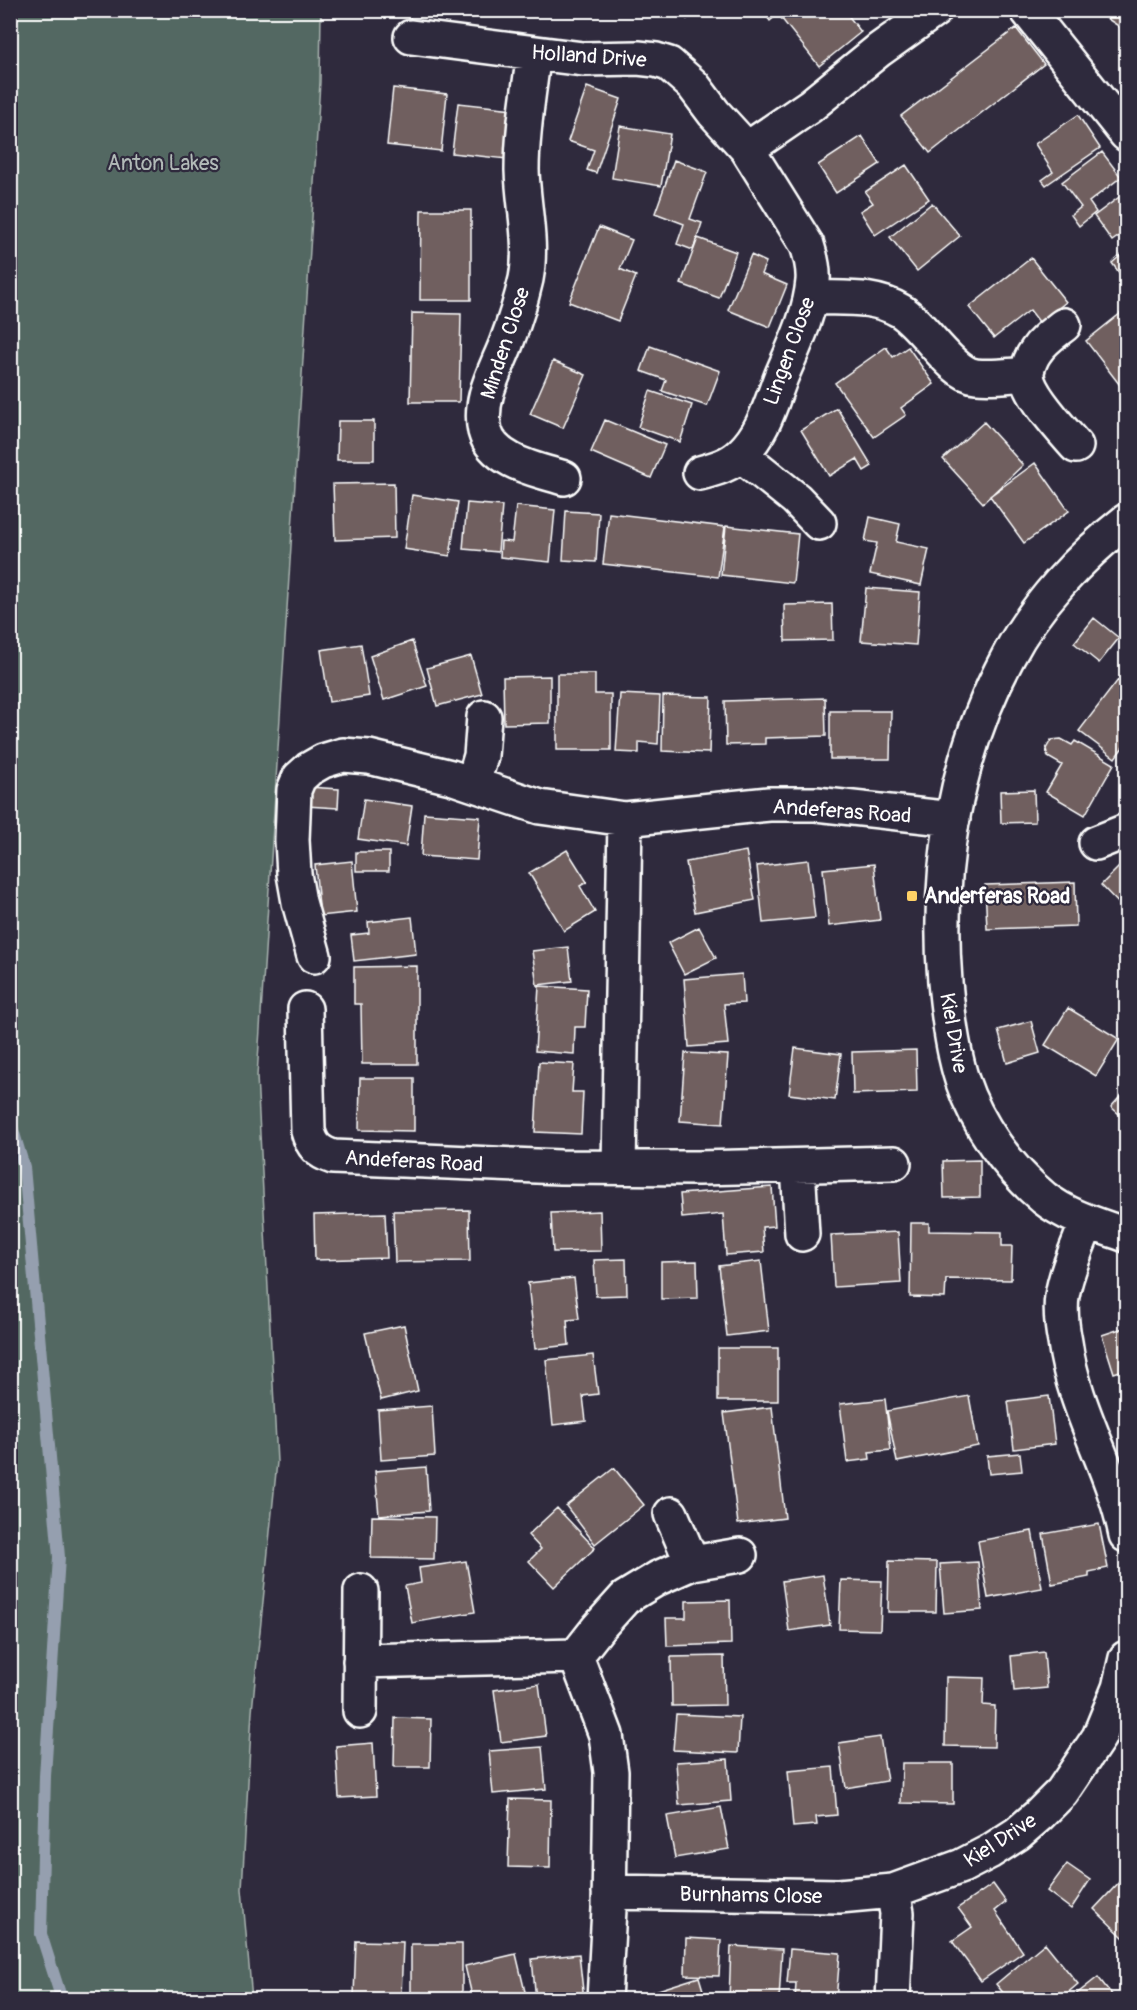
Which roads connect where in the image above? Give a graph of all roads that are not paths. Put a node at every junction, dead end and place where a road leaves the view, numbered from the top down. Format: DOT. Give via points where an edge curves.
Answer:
graph roads {
  1 [pos="935,10"];
  2 [pos="1027,10"];
  3 [pos="898,20"];
  4 [pos="411,37"];
  5 [pos="534,53"];
  6 [pos="1126,134"];
  7 [pos="747,149"];
  8 [pos="811,297"];
  9 [pos="1064,325"];
  10 [pos="1027,374"];
  11 [pos="1076,446"];
  12 [pos="741,454"];
  13 [pos="700,473"];
  14 [pos="564,478"];
  15 [pos="1126,521"];
  16 [pos="819,523"];
  17 [pos="484,717"];
  18 [pos="473,783"];
  19 [pos="625,819"];
  20 [pos="953,819"];
  21 [pos="1126,831"];
  22 [pos="1096,843"];
  23 [pos="314,956"];
  24 [pos="305,1009"];
  25 [pos="894,1163"];
  26 [pos="798,1166"];
  27 [pos="619,1167"];
  28 [pos="1087,1222"];
  29 [pos="802,1234"];
  30 [pos="1126,1235"];
  31 [pos="671,1514"];
  32 [pos="1126,1535"];
  33 [pos="740,1556"];
  34 [pos="692,1563"];
  35 [pos="361,1591"];
  36 [pos="576,1656"];
  37 [pos="1126,1658"];
  38 [pos="360,1662"];
  39 [pos="360,1711"];
  40 [pos="893,1891"];
  41 [pos="609,1893"];
  42 [pos="604,2000"];
  43 [pos="893,2000"];
  1 -- 3 [label="street"];
  2 -- 6 [label="street"];
  3 -- 7 [label="street" via="810,106"];
  4 -- 5 [label="street, Holland Drive"];
  5 -- 7 [label="street, Holland Drive" via="583,59 638,58 669,64 693,85"];
  5 -- 14 [label="street, Minden Close" via="522,148 528,266 515,319 491,376 484,418 486,433 507,458"];
  7 -- 8 [label="street, Lingen Close" via="807,245 812,260"];
  8 -- 10 [label="street" via="859,297 901,311 964,373"];
  8 -- 12 [label="street, Lingen Close" via="758,433"];
  9 -- 10 [label="street" via="1035,352"];
  10 -- 11 [label="street" via="1046,411"];
  12 -- 13 [label="street, Lingen Close"];
  12 -- 16 [label="street"];
  15 -- 20 [label="street, Kiel Drive" via="1078,563 1009,654 973,735"];
  17 -- 18 [label="street" via="481,756"];
  18 -- 19 [label="street, Andeferas Road" via="540,807"];
  18 -- 23 [label="street, Andeferas Road" via="369,757 343,755 323,761 299,778 294,790 294,874"];
  19 -- 20 [label="street, Andeferas Road" via="769,804 816,804"];
  19 -- 27 [label="street"];
  20 -- 28 [label="street, Kiel Drive" via="942,898 942,933 947,1005 962,1080 986,1130 1026,1181 1064,1211"];
  21 -- 22 [label="street"];
  24 -- 27 [label="street, Andeferas Road" via="308,1131 312,1144 321,1153 349,1159"];
  25 -- 26 [label="street, Andeferas Road"];
  26 -- 27 [label="street, Andeferas Road"];
  26 -- 29 [label="street"];
  28 -- 30 [label="street, Kiel Drive"];
  28 -- 32 [label="street" via="1062,1296 1062,1325 1076,1396 1113,1484"];
  31 -- 34 [label="street"];
  33 -- 34 [label="street"];
  34 -- 36 [label="street" via="625,1598"];
  35 -- 38 [label="street"];
  36 -- 38 [label="street"];
  36 -- 41 [label="street" via="606,1735 610,1772"];
  37 -- 40 [label="street, Kiel Drive" via="1119,1688 1099,1737 1062,1792 1040,1815 1017,1834 962,1866"];
  38 -- 39 [label="street"];
  40 -- 41 [label="street, Burnhams Close" via="839,1896"];
  40 -- 43 [label="street" via="897,1913"];
  41 -- 42 [label="street"];
}
